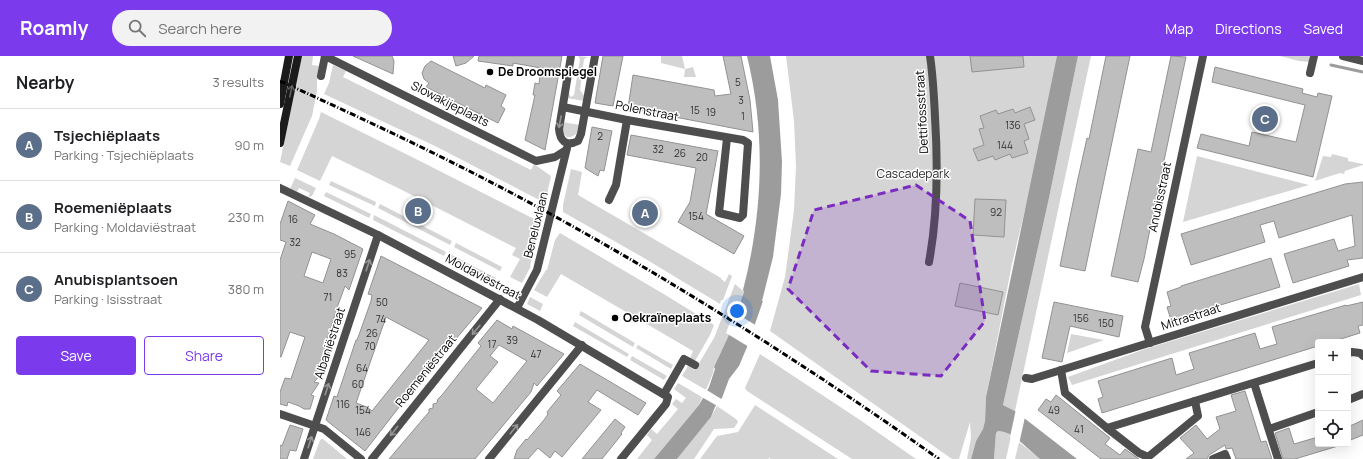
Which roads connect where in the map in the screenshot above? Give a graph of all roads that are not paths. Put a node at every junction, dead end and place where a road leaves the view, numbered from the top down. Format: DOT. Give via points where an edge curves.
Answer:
graph roads {
  1 [pos="289,56"];
  2 [pos="298,56"];
  3 [pos="325,56"];
  4 [pos="571,56"];
  5 [pos="595,56"];
  6 [pos="930,56"];
  7 [pos="1203,56"];
  8 [pos="1314,56"];
  9 [pos="1343,56"];
  10 [pos="1363,61"];
  11 [pos="1310,73"];
  12 [pos="321,76"];
  13 [pos="280,104"];
  14 [pos="563,107"];
  15 [pos="586,112"];
  16 [pos="627,120"];
  17 [pos="727,138"];
  18 [pos="280,143"];
  19 [pos="567,147"];
  20 [pos="280,188"];
  21 [pos="609,200"];
  22 [pos="378,235"];
  23 [pos="929,262"];
  24 [pos="1363,277"];
  25 [pos="500,299"];
  26 [pos="517,308"];
  27 [pos="1150,343"];
  28 [pos="582,345"];
  29 [pos="1351,352"];
  30 [pos="1363,356"];
  31 [pos="1315,364"];
  32 [pos="695,365"];
  33 [pos="1061,370"];
  34 [pos="1026,378"];
  35 [pos="1254,383"];
  36 [pos="1363,394"];
  37 [pos="666,396"];
  38 [pos="1351,399"];
  39 [pos="1195,401"];
  40 [pos="1315,413"];
  41 [pos="280,414"];
  42 [pos="315,426"];
  43 [pos="1107,428"];
  44 [pos="1269,429"];
  45 [pos="1148,458"];
  46 [pos="304,459"];
  47 [pos="361,459"];
  48 [pos="372,459"];
  49 [pos="489,459"];
  50 [pos="621,459"];
  51 [pos="1213,459"];
  52 [pos="1227,459"];
  53 [pos="1278,459"];
  1 -- 13 [label="street"];
  18 -- 2 [label="street, one-way"];
  3 -- 12 [label="street"];
  3 -- 19 [label="street, Slowakijeplaats" via="536,161 555,157"];
  4 -- 14 [label="street"];
  5 -- 15 [label="street"];
  6 -- 23 [label="street, Dettifossstraat" via="937,181"];
  7 -- 27 [label="street, Anubisstraat" via="1145,327"];
  8 -- 11 [label="street"];
  9 -- 10 [label="street"];
  14 -- 15 [label="street, Polenstraat"];
  14 -- 19 [label="street, one-way" via="559,129 560,137"];
  15 -- 16 [label="street, Polenstraat"];
  15 -- 19 [label="street" via="578,141"];
  16 -- 17 [label="street, Polenstraat"];
  16 -- 21 [label="street" via="616,185"];
  17 -- 17 [label="street, Polenstraat" via="748,143 743,215 740,218 719,213"];
  19 -- 26 [label="street, Beneluxlaan" via="537,270"];
  20 -- 22 [label="street, Moldaviëstraat"];
  22 -- 25 [label="street, Moldaviëstraat"];
  42 -- 22 [label="street, Albaniëstraat, one-way"];
  24 -- 27 [label="street, Mitrastraat"];
  25 -- 26 [label="street, Moldaviëstraat"];
  25 -- 48 [label="street, Roemeniëstraat, one-way"];
  26 -- 28 [label="street, Moldaviëstraat"];
  27 -- 33 [label="street, Mitrastraat"];
  28 -- 37 [label="street, Moldaviëstraat"];
  49 -- 28 [label="street, one-way"];
  29 -- 30 [label="street"];
  31 -- 35 [label="street"];
  32 -- 37 [label="street" via="684,359"];
  33 -- 34 [label="street, Mitrastraat" via="1032,379"];
  33 -- 43 [label="street" via="1065,393"];
  35 -- 39 [label="street"];
  35 -- 44 [label="street"];
  36 -- 38 [label="street"];
  37 -- 50 [label="street" via="666,404"];
  39 -- 43 [label="street"];
  39 -- 45 [label="street" via="1198,416"];
  40 -- 44 [label="street"];
  41 -- 42 [label="street"];
  46 -- 42 [label="street, Albaniëstraat, one-way"];
  42 -- 47 [label="street" via="324,429"];
  43 -- 45 [label="street"];
  44 -- 53 [label="street"];
  51 -- 52 [label="street" via="1226,454"];
}
